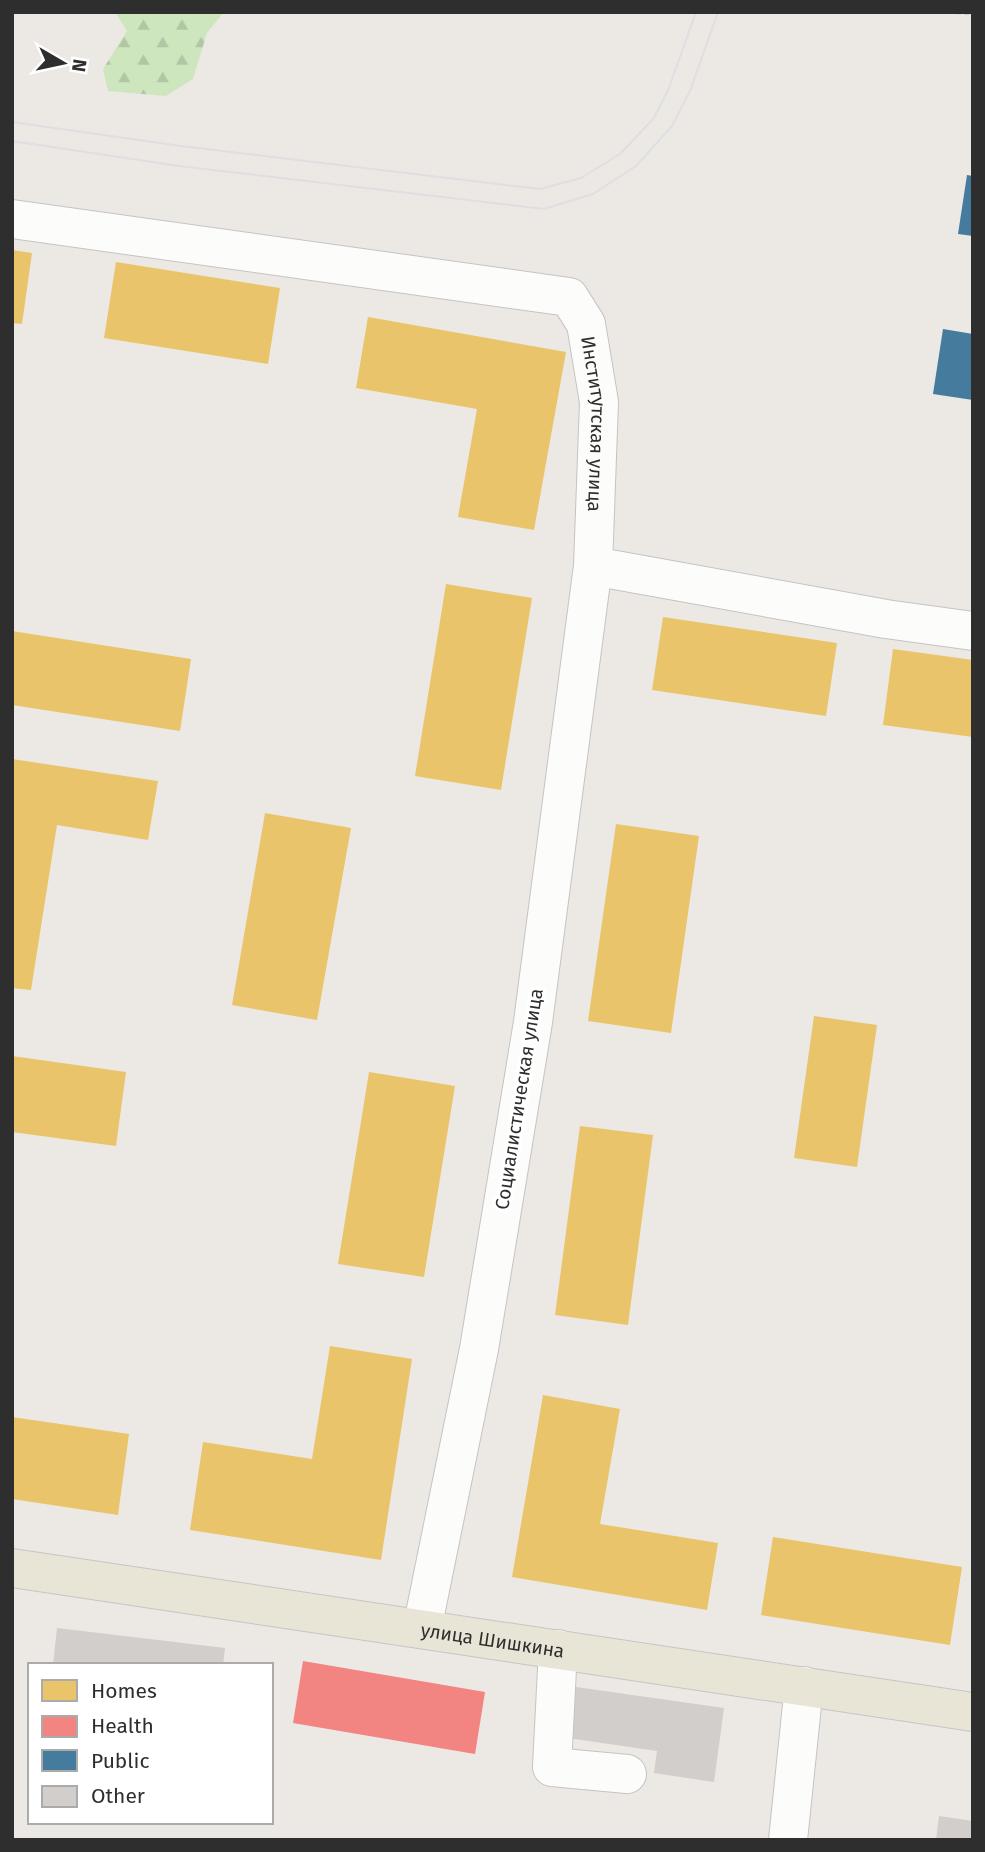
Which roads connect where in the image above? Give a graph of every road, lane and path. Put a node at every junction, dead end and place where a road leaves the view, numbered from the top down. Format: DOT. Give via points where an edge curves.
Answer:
graph roads {
  1 [pos="956,12"];
  2 [pos="973,13"];
  3 [pos="12,219"];
  4 [pos="593,566"];
  5 [pos="973,631"];
  6 [pos="12,1568"];
  7 [pos="422,1629"];
  8 [pos="558,1649"];
  9 [pos="804,1686"];
  10 [pos="973,1712"];
  11 [pos="627,1774"];
  12 [pos="788,1840"];
  1 -- 2 [label="path"];
  3 -- 4 [label="street, Институтская улица" via="569,297 586,324 599,402"];
  4 -- 5 [label="street"];
  4 -- 7 [label="street, Социалистическая улица" via="533,1022 479,1349"];
  6 -- 7 [label="main road, улица Шишкина"];
  7 -- 8 [label="main road, улица Шишкина"];
  8 -- 9 [label="main road, улица Шишкина"];
  8 -- 11 [label="street" via="552,1767"];
  9 -- 10 [label="main road, улица Шишкина"];
  9 -- 12 [label="street"];
}
